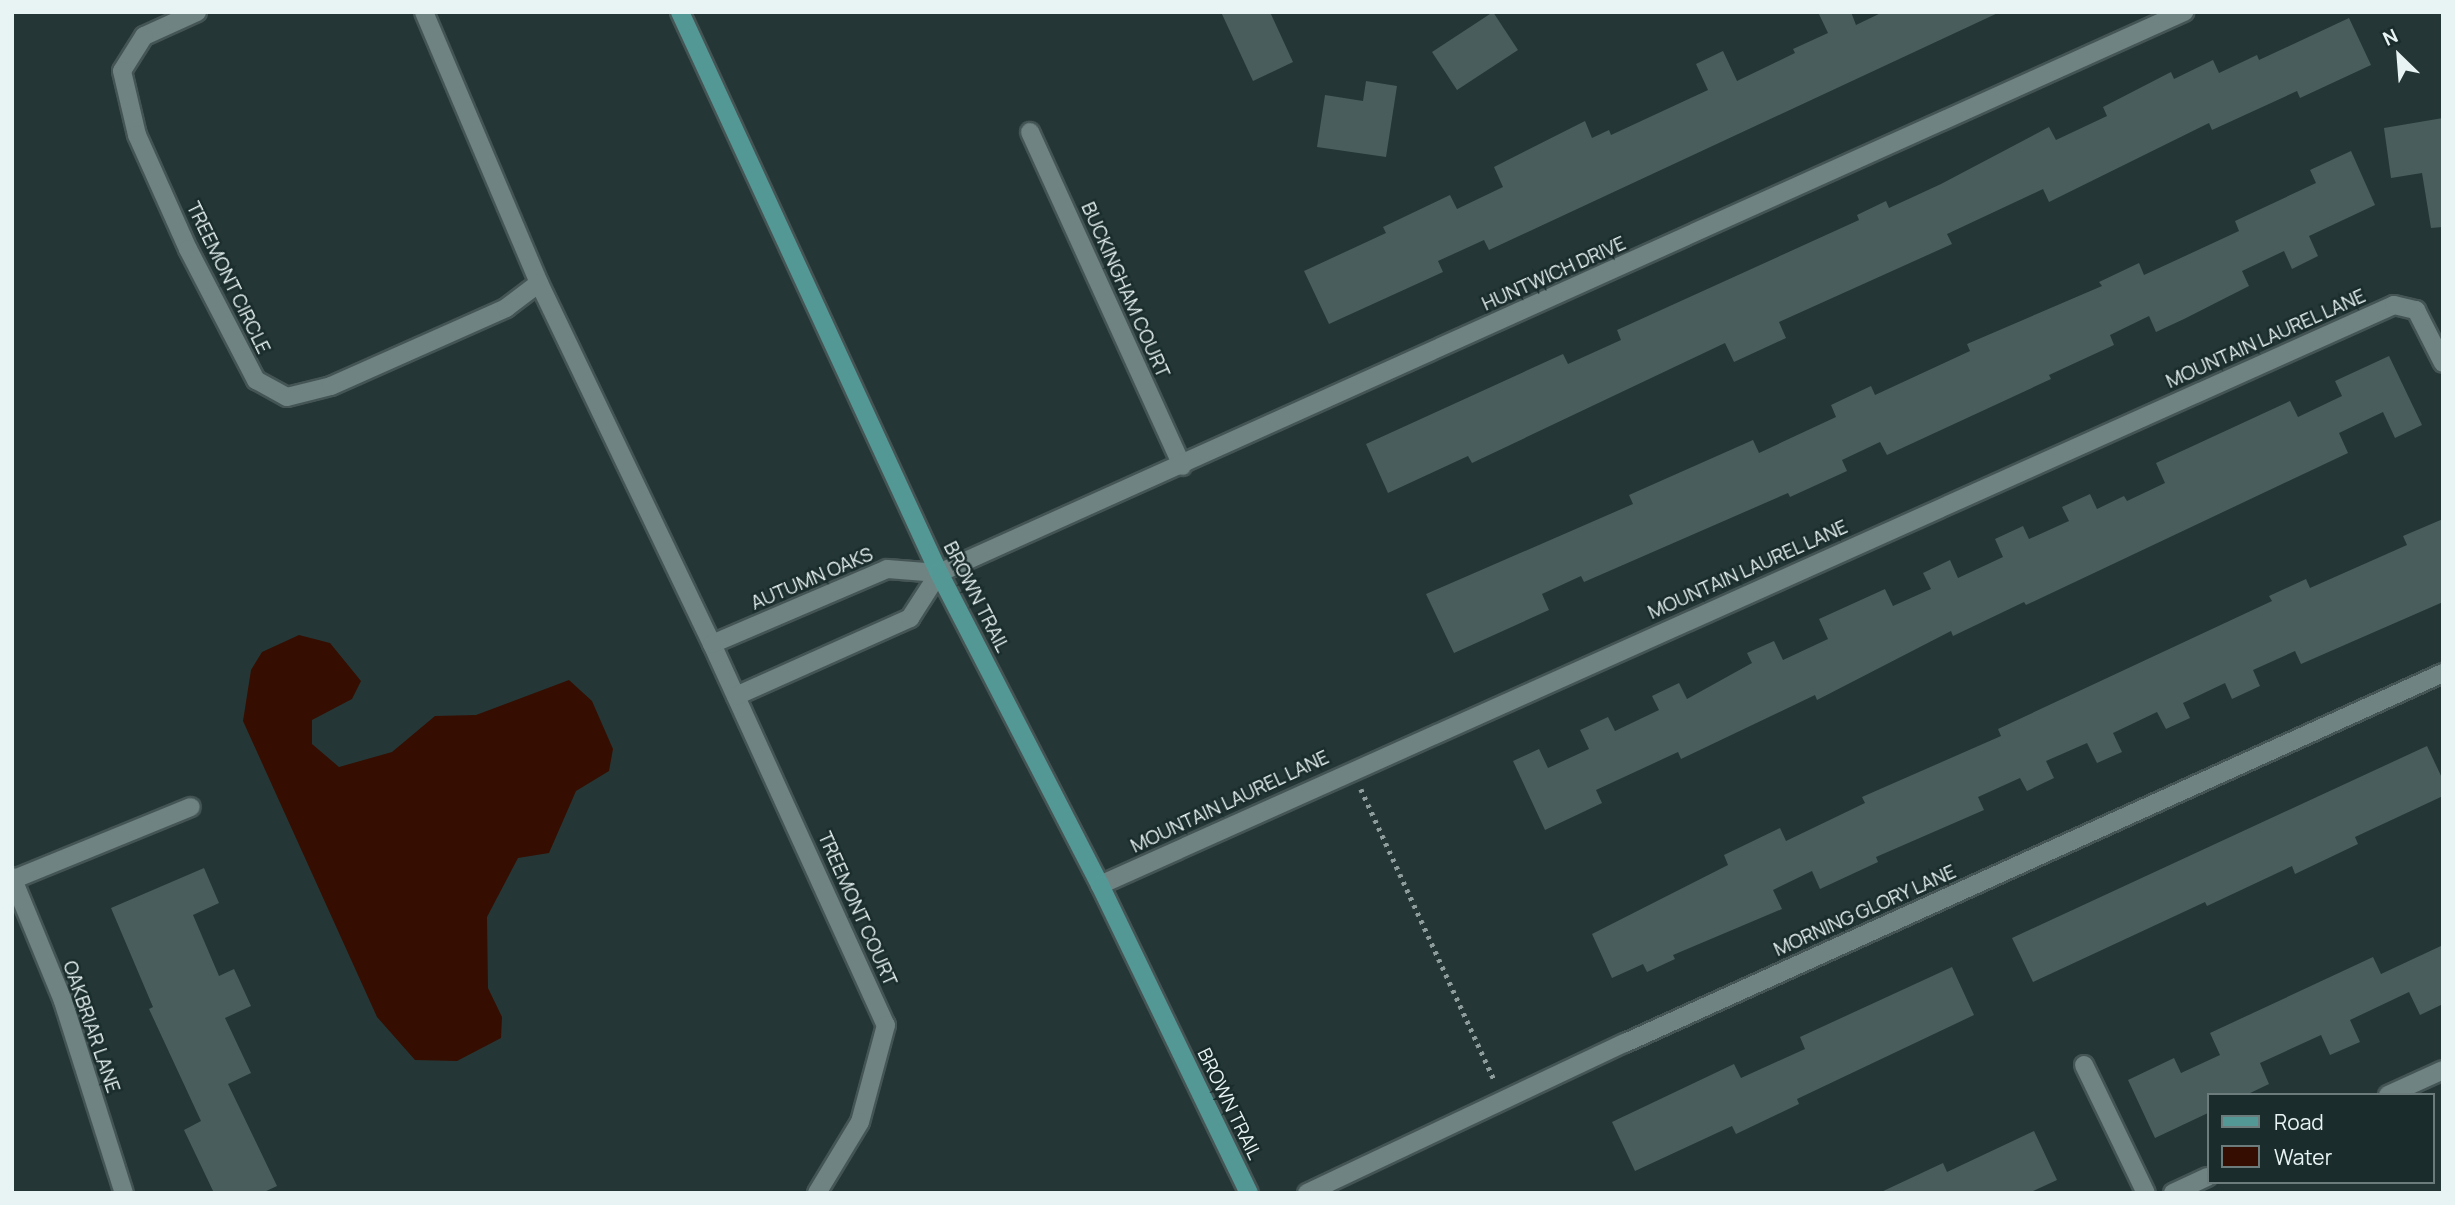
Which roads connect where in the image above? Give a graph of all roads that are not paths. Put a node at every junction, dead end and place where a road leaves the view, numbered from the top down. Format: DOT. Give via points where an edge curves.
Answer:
graph roads {
  1 [pos="197,12"];
  2 [pos="424,12"];
  3 [pos="680,12"];
  4 [pos="2184,12"];
  5 [pos="1030,132"];
  6 [pos="539,282"];
  7 [pos="2443,363"];
  8 [pos="1182,466"];
  9 [pos="939,573"];
  10 [pos="712,644"];
  11 [pos="2443,673"];
  12 [pos="736,696"];
  13 [pos="191,807"];
  14 [pos="13,879"];
  15 [pos="1100,885"];
  16 [pos="2084,1065"];
  17 [pos="2443,1070"];
  18 [pos="2392,1093"];
  19 [pos="2206,1178"];
  20 [pos="124,1193"];
  21 [pos="817,1193"];
  22 [pos="1249,1193"];
  23 [pos="1307,1193"];
  24 [pos="2146,1193"];
  25 [pos="2172,1193"];
  1 -- 6 [label="street, TREEMONT CIRCLE" via="144,36 122,71 137,135 188,249 256,380 286,397 331,386 506,308"];
  2 -- 6 [label="street"];
  3 -- 9 [label="street, BROWN TRAIL"];
  4 -- 8 [label="street, HUNTWICH DRIVE"];
  5 -- 8 [label="street, BUCKINGHAM COURT"];
  6 -- 10 [label="street"];
  7 -- 15 [label="street, MOUNTAIN LAUREL LANE" via="2416,310 2394,305"];
  8 -- 9 [label="street, HUNTWICH DRIVE"];
  9 -- 10 [label="street, AUTUMN OAKS" via="887,569"];
  9 -- 12 [label="street" via="909,618"];
  9 -- 15 [label="street, BROWN TRAIL"];
  10 -- 12 [label="street, TREEMONT COURT"];
  11 -- 23 [label="street, MORNING GLORY LANE"];
  12 -- 21 [label="street, TREEMONT COURT" via="886,1025 860,1122"];
  13 -- 14 [label="street"];
  14 -- 20 [label="street, OAKBRIAR LANE" via="63,1001"];
  15 -- 22 [label="street, BROWN TRAIL"];
  16 -- 24 [label="street"];
  17 -- 18 [label="street"];
  19 -- 25 [label="street"];
}
